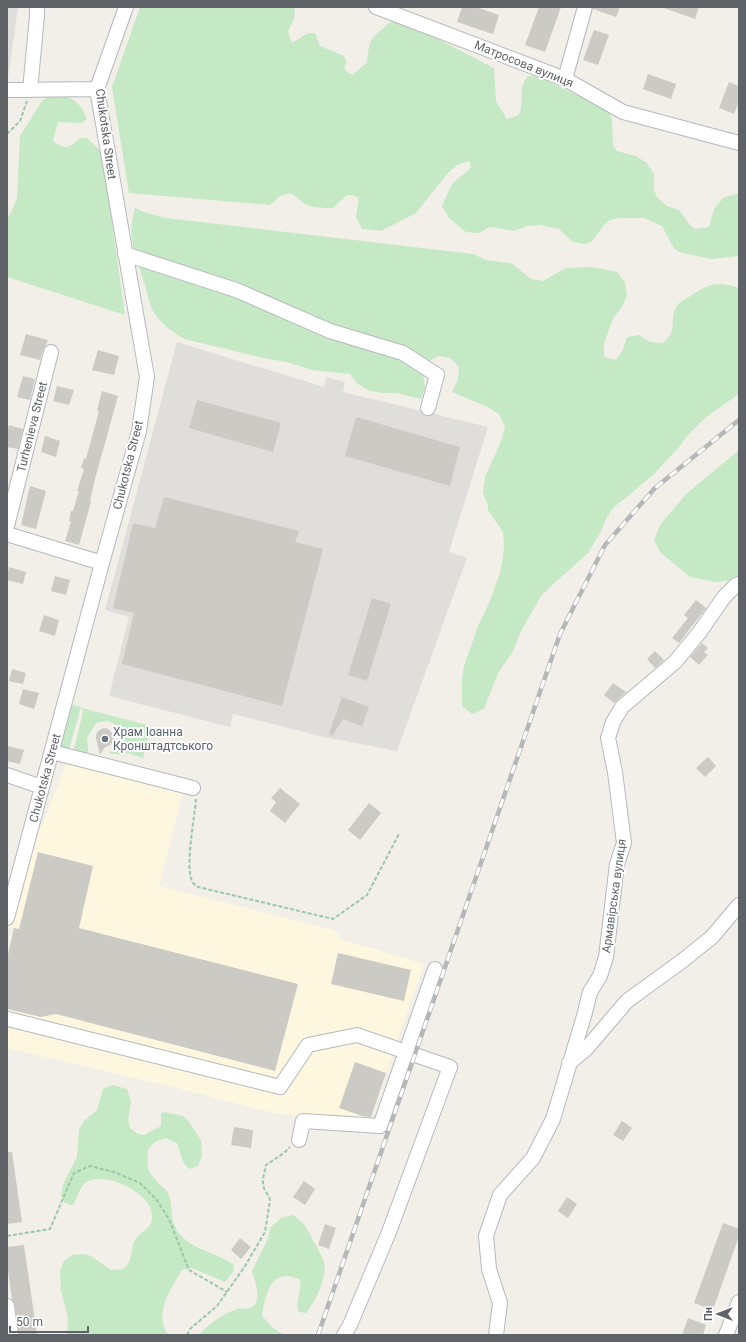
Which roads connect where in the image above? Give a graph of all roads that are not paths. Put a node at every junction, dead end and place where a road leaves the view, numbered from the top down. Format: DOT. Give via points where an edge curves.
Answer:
graph roads {
  1 [pos="37,7"];
  2 [pos="126,7"];
  3 [pos="376,7"];
  4 [pos="585,7"];
  5 [pos="565,78"];
  6 [pos="97,89"];
  7 [pos="8,90"];
  8 [pos="30,90"];
  9 [pos="739,143"];
  10 [pos="125,254"];
  11 [pos="51,352"];
  12 [pos="428,408"];
  13 [pos="7,526"];
  14 [pos="7,534"];
  15 [pos="102,563"];
  16 [pos="739,584"];
  17 [pos="52,752"];
  18 [pos="7,775"];
  19 [pos="42,787"];
  20 [pos="193,788"];
  21 [pos="739,906"];
  22 [pos="7,918"];
  23 [pos="435,969"];
  24 [pos="8,1020"];
  25 [pos="406,1052"];
  26 [pos="569,1063"];
  27 [pos="299,1140"];
  28 [pos="739,1302"];
  29 [pos="7,1306"];
  30 [pos="11,1335"];
  31 [pos="344,1335"];
  32 [pos="496,1335"];
  33 [pos="726,1335"];
  1 -- 8 [label="street"];
  2 -- 6 [label="street, Chukotska Street"];
  3 -- 5 [label="street, Матросова вулиця"];
  4 -- 5 [label="street"];
  5 -- 9 [label="street, Матросова вулиця" via="623,112"];
  6 -- 8 [label="street"];
  6 -- 10 [label="street, Chukotska Street"];
  7 -- 8 [label="street"];
  10 -- 12 [label="street" via="236,290 330,331 403,353 437,375"];
  10 -- 15 [label="street, Chukotska Street" via="147,378 139,431"];
  11 -- 13 [label="street, Turhenieva Street"];
  14 -- 15 [label="street"];
  15 -- 17 [label="street, Chukotska Street"];
  16 -- 26 [label="street, Армавірська вулиця" via="724,597 675,662 622,707 613,722 608,738 624,843 617,864 606,957 600,976 590,992"];
  17 -- 19 [label="street, Chukotska Street"];
  17 -- 20 [label="street"];
  18 -- 19 [label="street"];
  19 -- 22 [label="street, Chukotska Street"];
  21 -- 26 [label="street" via="712,936 627,1001 586,1049"];
  23 -- 25 [label="street"];
  24 -- 25 [label="street" via="280,1087 308,1045 357,1036"];
  25 -- 27 [label="street" via="380,1126 303,1121"];
  25 -- 31 [label="street" via="450,1067 389,1232"];
  26 -- 32 [label="street, Армавірська вулиця" via="553,1119 533,1158 500,1195 486,1236 489,1270 500,1303"];
  28 -- 33 [label="street"];
  29 -- 30 [label="street"];
}
